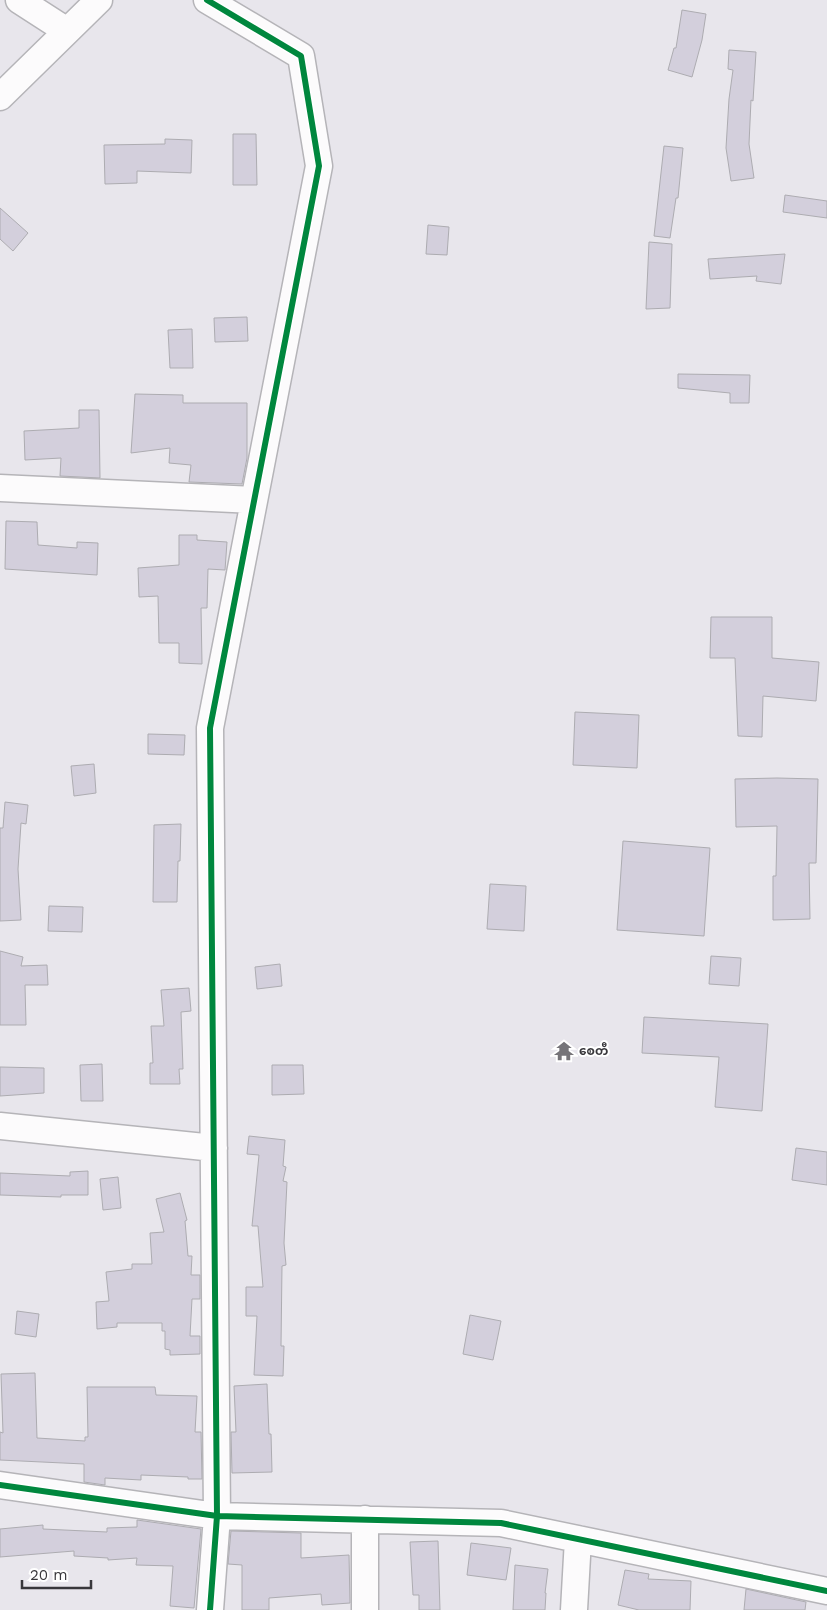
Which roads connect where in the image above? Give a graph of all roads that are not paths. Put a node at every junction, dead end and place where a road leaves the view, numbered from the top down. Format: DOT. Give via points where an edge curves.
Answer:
graph roads {
  1 [pos="19,0"];
  2 [pos="98,0"];
  3 [pos="207,0"];
  4 [pos="67,31"];
  5 [pos="0,98"];
  6 [pos="0,488"];
  7 [pos="254,500"];
  8 [pos="0,1126"];
  9 [pos="214,1148"];
  10 [pos="0,1485"];
  11 [pos="217,1516"];
  12 [pos="365,1520"];
  13 [pos="578,1539"];
  14 [pos="827,1591"];
  15 [pos="210,1610"];
  16 [pos="365,1610"];
  17 [pos="574,1610"];
  1 -- 4 [label="street"];
  2 -- 4 [label="street"];
  3 -- 7 [label="street" via="300,56 319,166"];
  4 -- 5 [label="street"];
  6 -- 7 [label="street"];
  7 -- 9 [label="street" via="210,728"];
  8 -- 9 [label="street"];
  9 -- 11 [label="street"];
  10 -- 11 [label="street"];
  11 -- 12 [label="street"];
  11 -- 15 [label="street"];
  12 -- 13 [label="street" via="501,1523"];
  12 -- 16 [label="street"];
  13 -- 14 [label="street"];
  13 -- 17 [label="street"];
}
